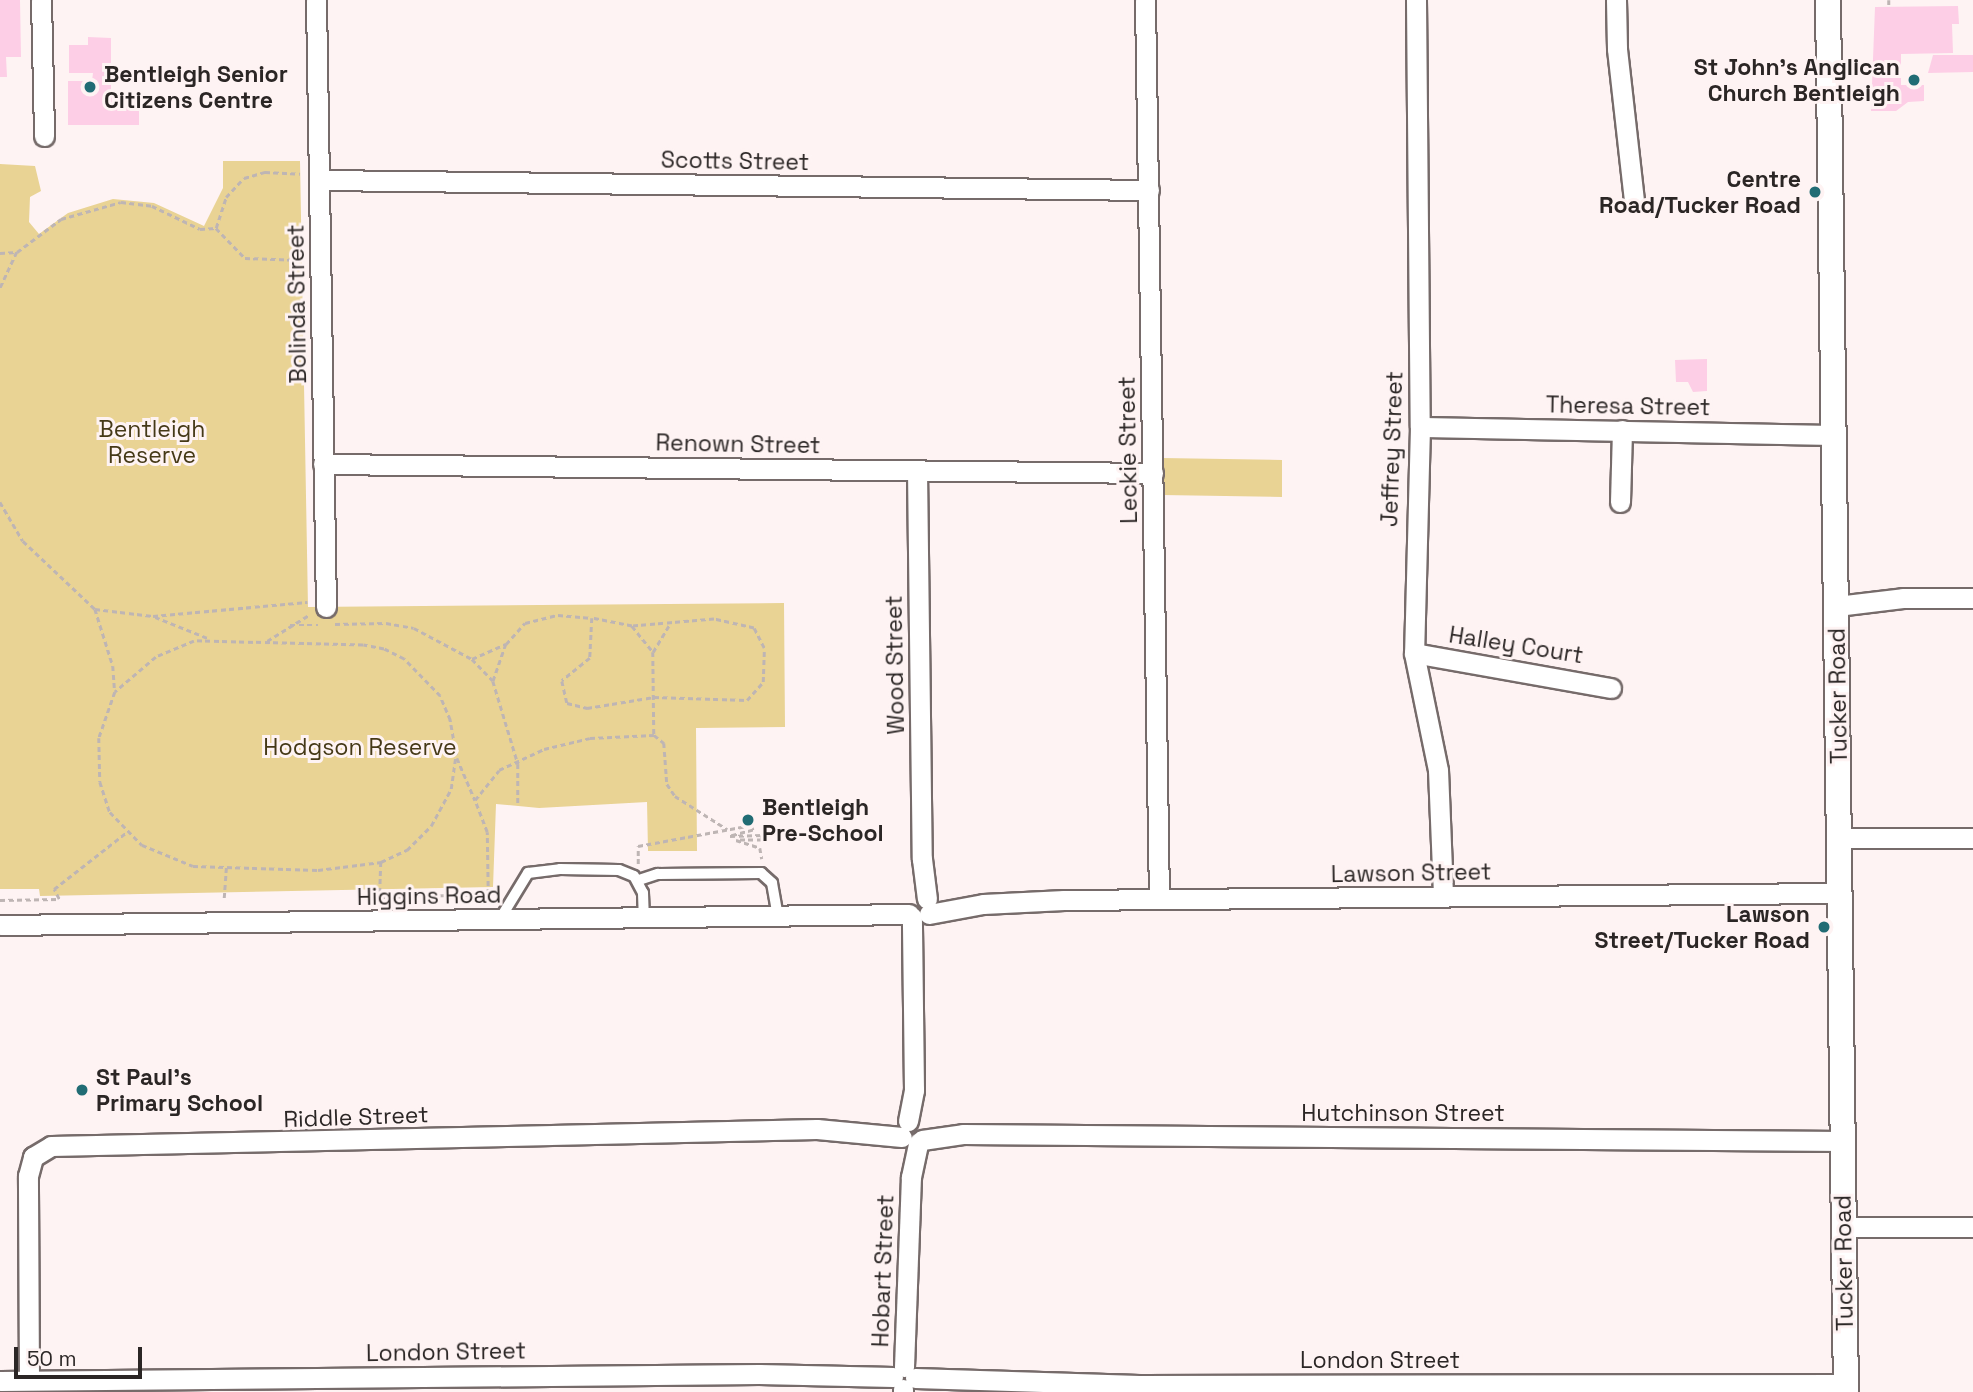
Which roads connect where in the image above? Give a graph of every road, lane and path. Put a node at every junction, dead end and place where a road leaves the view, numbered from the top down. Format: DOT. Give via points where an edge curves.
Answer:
graph roads {
  1 [pos="41,0"];
  2 [pos="316,0"];
  3 [pos="1145,0"];
  4 [pos="1416,0"];
  5 [pos="1616,0"];
  6 [pos="1828,0"];
  7 [pos="1889,0"];
  8 [pos="1889,6"];
  9 [pos="44,136"];
  10 [pos="311,177"];
  11 [pos="1149,190"];
  12 [pos="1634,201"];
  13 [pos="216,228"];
  14 [pos="18,252"];
  15 [pos="0,253"];
  16 [pos="303,259"];
  17 [pos="0,288"];
  18 [pos="1420,427"];
  19 [pos="1622,430"];
  20 [pos="1835,435"];
  21 [pos="323,464"];
  22 [pos="918,470"];
  23 [pos="1153,473"];
  24 [pos="0,502"];
  25 [pos="1620,502"];
  26 [pos="1837,598"];
  27 [pos="1973,598"];
  28 [pos="326,607"];
  29 [pos="95,608"];
  30 [pos="153,616"];
  31 [pos="592,618"];
  32 [pos="670,624"];
  33 [pos="289,625"];
  34 [pos="632,626"];
  35 [pos="217,641"];
  36 [pos="267,642"];
  37 [pos="506,644"];
  38 [pos="653,652"];
  39 [pos="1414,653"];
  40 [pos="472,659"];
  41 [pos="493,681"];
  42 [pos="1611,688"];
  43 [pos="115,692"];
  44 [pos="654,696"];
  45 [pos="654,736"];
  46 [pos="456,754"];
  47 [pos="518,764"];
  48 [pos="475,800"];
  49 [pos="518,804"];
  50 [pos="727,829"];
  51 [pos="127,832"];
  52 [pos="1840,838"];
  53 [pos="1973,838"];
  54 [pos="638,846"];
  55 [pos="760,848"];
  56 [pos="381,862"];
  57 [pos="226,866"];
  58 [pos="639,880"];
  59 [pos="1840,893"];
  60 [pos="1443,896"];
  61 [pos="225,898"];
  62 [pos="0,900"];
  63 [pos="1159,900"];
  64 [pos="919,908"];
  65 [pos="778,918"];
  66 [pos="500,919"];
  67 [pos="644,919"];
  68 [pos="0,925"];
  69 [pos="913,1133"];
  70 [pos="1843,1141"];
  71 [pos="1844,1227"];
  72 [pos="1973,1227"];
  73 [pos="29,1380"];
  74 [pos="0,1381"];
  75 [pos="903,1381"];
  76 [pos="669,1383"];
  77 [pos="1606,1388"];
  78 [pos="1846,1388"];
  79 [pos="1139,1389"];
  1 -- 9 [label="street"];
  2 -- 10 [label="street, Bolinda Street"];
  3 -- 11 [label="street, Leckie Street"];
  4 -- 18 [label="street, Jeffrey Street"];
  5 -- 12 [label="street"];
  6 -- 20 [label="street, Tucker Road"];
  7 -- 8 [label="path"];
  10 -- 11 [label="street, Scotts Street"];
  10 -- 13 [label="path" via="265,172 244,178 226,197"];
  10 -- 21 [label="street, Bolinda Street"];
  11 -- 23 [label="street, Leckie Street"];
  13 -- 14 [label="path" via="200,229 152,206 121,202 61,219"];
  13 -- 16 [label="path" via="245,258"];
  14 -- 15 [label="path"];
  14 -- 17 [label="path"];
  18 -- 19 [label="street, Theresa Street"];
  18 -- 39 [label="street, Jeffrey Street"];
  19 -- 20 [label="street, Theresa Street"];
  19 -- 25 [label="street"];
  20 -- 26 [label="street, Tucker Road"];
  21 -- 22 [label="street, Renown Street"];
  21 -- 28 [label="street, Bolinda Street"];
  22 -- 23 [label="street, Renown Street"];
  22 -- 64 [label="street, Wood Street"];
  23 -- 63 [label="street, Leckie Street"];
  24 -- 29 [label="path" via="23,541"];
  26 -- 27 [label="street"];
  26 -- 52 [label="street, Tucker Road"];
  28 -- 30 [label="path" via="309,602"];
  28 -- 33 [label="path"];
  29 -- 30 [label="path"];
  29 -- 43 [label="path" via="113,666"];
  30 -- 35 [label="path"];
  31 -- 34 [label="path"];
  31 -- 37 [label="path" via="558,615 525,623"];
  31 -- 44 [label="path" via="590,658 562,681 567,703 587,708"];
  32 -- 34 [label="path"];
  32 -- 38 [label="path"];
  32 -- 44 [label="path" via="714,619 754,628 764,649 763,682 747,700"];
  33 -- 36 [label="path"];
  33 -- 40 [label="path" via="386,623 414,628"];
  34 -- 38 [label="path"];
  35 -- 36 [label="path"];
  35 -- 43 [label="path" via="175,646 133,673"];
  36 -- 46 [label="path" via="363,645 404,659 439,696 450,720"];
  37 -- 40 [label="path"];
  37 -- 41 [label="path"];
  38 -- 44 [label="path"];
  39 -- 42 [label="street, Halley Court"];
  39 -- 60 [label="street, Jeffrey Street" via="1436,756"];
  40 -- 41 [label="path"];
  41 -- 47 [label="path"];
  43 -- 51 [label="path" via="101,730 97,766 110,812"];
  44 -- 45 [label="path"];
  45 -- 47 [label="path" via="590,738 544,749"];
  45 -- 50 [label="path" via="664,743 667,784 675,796"];
  46 -- 48 [label="path"];
  46 -- 56 [label="path" via="451,789 431,826 407,850"];
  47 -- 48 [label="path" via="499,770"];
  47 -- 49 [label="path"];
  48 -- 56 [label="path" via="487,832 488,894 380,897"];
  50 -- 54 [label="path"];
  50 -- 55 [label="path" via="752,825 753,830 730,836 762,835 762,840 736,839"];
  51 -- 57 [label="path" via="176,863"];
  51 -- 62 [label="path" via="54,889 59,899"];
  52 -- 53 [label="street"];
  52 -- 59 [label="street, Tucker Road"];
  56 -- 57 [label="path" via="318,870"];
  57 -- 61 [label="path"];
  58 -- 65 [label="lane" via="658,874 761,873 772,883"];
  58 -- 66 [label="lane" via="619,870 536,871 522,878"];
  58 -- 67 [label="lane"];
  59 -- 60 [label="street, Lawson Street"];
  59 -- 70 [label="street, Tucker Road"];
  60 -- 63 [label="street, Lawson Street"];
  63 -- 64 [label="street, Lawson Street"];
  64 -- 65 [label="street, Higgins Road"];
  64 -- 69 [label="street, Hobart Street"];
  65 -- 67 [label="street, Higgins Road"];
  66 -- 67 [label="street, Higgins Road"];
  66 -- 68 [label="street, Higgins Road"];
  69 -- 70 [label="street, Hutchinson Street"];
  69 -- 73 [label="street, Riddle Street" via="631,1132 51,1146 33,1157 28,1177"];
  69 -- 75 [label="street, Hobart Street"];
  70 -- 71 [label="street, Tucker Road"];
  71 -- 72 [label="street"];
  71 -- 78 [label="street, Tucker Road"];
  73 -- 74 [label="street, London Street"];
  73 -- 76 [label="street, London Street"];
  75 -- 76 [label="street, London Street"];
  75 -- 79 [label="street, London Street"];
  77 -- 78 [label="street, London Street"];
  77 -- 79 [label="street, London Street"];
}
